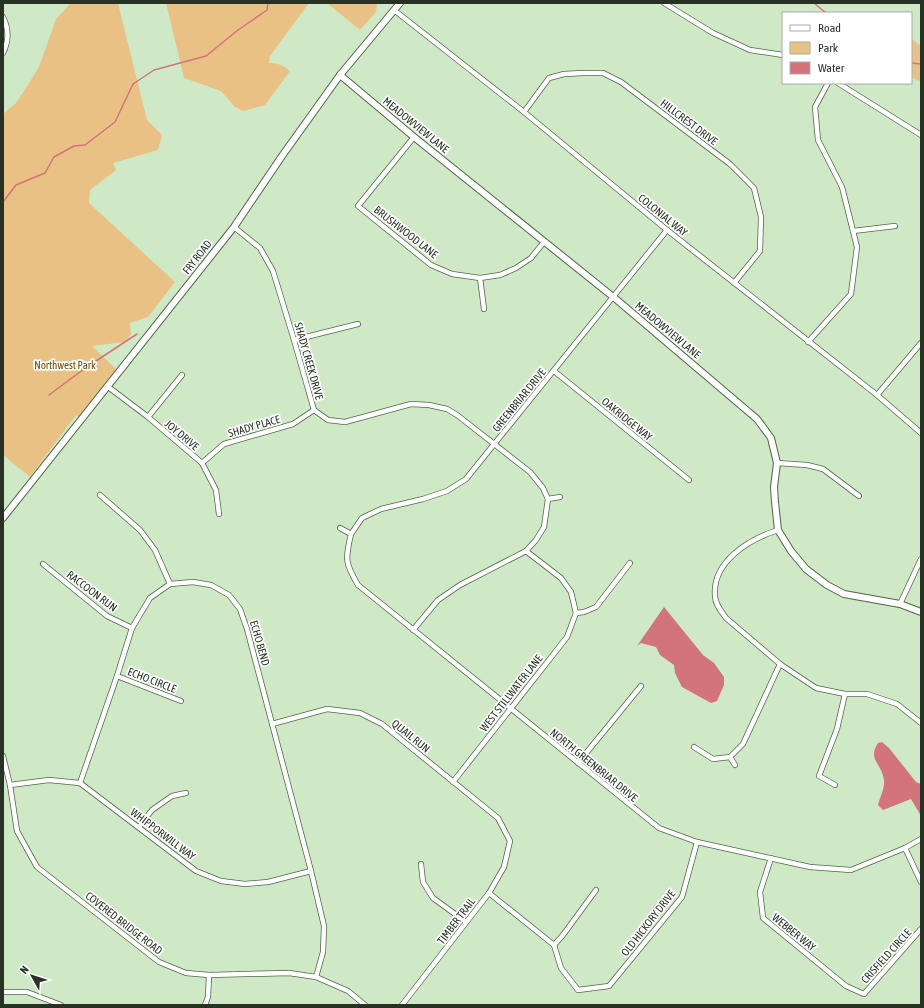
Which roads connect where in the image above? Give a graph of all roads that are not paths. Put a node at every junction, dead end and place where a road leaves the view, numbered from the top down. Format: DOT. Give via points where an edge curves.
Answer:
graph roads {
  1 [pos="400,3"];
  2 [pos="664,3"];
  3 [pos="394,10"];
  4 [pos="3,17"];
  5 [pos="3,53"];
  6 [pos="782,54"];
  7 [pos="340,75"];
  8 [pos="827,84"];
  9 [pos="840,84"];
  10 [pos="524,112"];
  11 [pos="921,135"];
  12 [pos="414,137"];
  13 [pos="895,226"];
  14 [pos="234,227"];
  15 [pos="667,230"];
  16 [pos="853,231"];
  17 [pos="544,242"];
  18 [pos="480,278"];
  19 [pos="734,283"];
  20 [pos="613,297"];
  21 [pos="484,310"];
  22 [pos="358,324"];
  23 [pos="294,340"];
  24 [pos="808,342"];
  25 [pos="921,343"];
  26 [pos="554,371"];
  27 [pos="182,375"];
  28 [pos="107,386"];
  29 [pos="877,395"];
  30 [pos="314,410"];
  31 [pos="148,417"];
  32 [pos="921,433"];
  33 [pos="495,444"];
  34 [pos="202,463"];
  35 [pos="777,463"];
  36 [pos="689,480"];
  37 [pos="100,495"];
  38 [pos="859,496"];
  39 [pos="560,497"];
  40 [pos="548,499"];
  41 [pos="219,514"];
  42 [pos="3,518"];
  43 [pos="340,528"];
  44 [pos="778,530"];
  45 [pos="351,534"];
  46 [pos="526,551"];
  47 [pos="921,559"];
  48 [pos="630,563"];
  49 [pos="43,564"];
  50 [pos="170,584"];
  51 [pos="900,604"];
  52 [pos="576,612"];
  53 [pos="921,612"];
  54 [pos="132,628"];
  55 [pos="413,630"];
  56 [pos="780,664"];
  57 [pos="117,676"];
  58 [pos="641,686"];
  59 [pos="845,694"];
  60 [pos="181,701"];
  61 [pos="510,709"];
  62 [pos="921,723"];
  63 [pos="272,724"];
  64 [pos="694,747"];
  65 [pos="3,756"];
  66 [pos="730,757"];
  67 [pos="578,763"];
  68 [pos="735,765"];
  69 [pos="454,782"];
  70 [pos="80,783"];
  71 [pos="835,784"];
  72 [pos="10,785"];
  73 [pos="186,793"];
  74 [pos="139,827"];
  75 [pos="921,839"];
  76 [pos="510,841"];
  77 [pos="697,842"];
  78 [pos="905,848"];
  79 [pos="771,858"];
  80 [pos="421,864"];
  81 [pos="311,871"];
  82 [pos="921,882"];
  83 [pos="596,890"];
  84 [pos="489,893"];
  85 [pos="466,922"];
  86 [pos="921,929"];
  87 [pos="554,945"];
  88 [pos="209,975"];
  89 [pos="316,977"];
  90 [pos="3,992"];
  91 [pos="864,994"];
  92 [pos="61,1005"];
  93 [pos="205,1005"];
  94 [pos="365,1005"];
  95 [pos="402,1005"];
  1 -- 3 [label="street, FRY ROAD"];
  2 -- 6 [label="street" via="713,33 750,50"];
  3 -- 7 [label="street, FRY ROAD"];
  3 -- 10 [label="street, COLONIAL WAY"];
  4 -- 5 [label="street" via="8,33"];
  7 -- 12 [label="street, MEADOWVIEW LANE"];
  7 -- 14 [label="street, FRY ROAD"];
  8 -- 16 [label="street" via="815,107 818,140 842,187"];
  9 -- 11 [label="street"];
  10 -- 15 [label="street, COLONIAL WAY"];
  10 -- 19 [label="street, HILLCREST DRIVE" via="549,78 570,74 603,73 621,82 730,164 754,188 761,217 760,251"];
  12 -- 17 [label="street, MEADOWVIEW LANE"];
  12 -- 18 [label="street, BRUSHWOOD LANE" via="358,206 431,265 452,274"];
  13 -- 16 [label="street"];
  14 -- 23 [label="street, SHADY CREEK DRIVE" via="260,248 270,265"];
  14 -- 28 [label="street, FRY ROAD"];
  15 -- 19 [label="street, COLONIAL WAY"];
  15 -- 20 [label="street, GREENBRIAR DRIVE"];
  16 -- 24 [label="street" via="857,247 851,294"];
  17 -- 18 [label="street, BRUSHWOOD LANE" via="531,258 516,268 500,275"];
  17 -- 20 [label="street, MEADOWVIEW LANE"];
  18 -- 21 [label="street"];
  19 -- 24 [label="street, COLONIAL WAY"];
  20 -- 26 [label="street, GREENBRIAR DRIVE"];
  20 -- 35 [label="street, MEADOWVIEW LANE" via="757,419 771,438"];
  22 -- 23 [label="street"];
  23 -- 30 [label="street, SHADY CREEK DRIVE"];
  24 -- 29 [label="street, COLONIAL WAY"];
  25 -- 29 [label="street"];
  26 -- 33 [label="street, GREENBRIAR DRIVE"];
  26 -- 36 [label="street, OAKRIDGE WAY"];
  27 -- 31 [label="street"];
  28 -- 31 [label="street, JOY DRIVE"];
  28 -- 42 [label="street, FRY ROAD"];
  29 -- 32 [label="street, COLONIAL WAY"];
  30 -- 33 [label="street, SHADY CREEK DRIVE" via="328,420 345,422 411,404 429,404 457,415"];
  30 -- 34 [label="street, SHADY PLACE" via="293,424 224,444"];
  31 -- 34 [label="street, JOY DRIVE"];
  33 -- 40 [label="street, SHADY CREEK DRIVE" via="530,472"];
  33 -- 45 [label="street, GREENBRIAR DRIVE" via="466,479 447,491 381,509 362,518"];
  34 -- 41 [label="street, JOY DRIVE" via="216,490"];
  35 -- 38 [label="street" via="823,469"];
  35 -- 44 [label="street, MEADOWVIEW LANE" via="774,502"];
  37 -- 50 [label="street" via="140,530 154,550"];
  39 -- 40 [label="street"];
  40 -- 46 [label="street" via="544,527"];
  43 -- 45 [label="street"];
  44 -- 51 [label="street, MEADOWVIEW LANE" via="806,569 827,585 844,594"];
  44 -- 56 [label="street" via="751,542 729,558 716,578 715,597 726,618"];
  45 -- 55 [label="street, NORTH GREENBRIAR DRIVE" via="347,552 348,568 358,585"];
  46 -- 52 [label="street" via="561,578 571,592"];
  46 -- 55 [label="street" via="460,585 438,600"];
  47 -- 51 [label="street"];
  48 -- 52 [label="street" via="596,607"];
  49 -- 54 [label="street, RACCOON RUN" via="107,616"];
  50 -- 54 [label="street" via="150,598"];
  50 -- 63 [label="street, ECHO BEND" via="193,582 211,585 229,595 240,609"];
  51 -- 53 [label="street, MEADOWVIEW LANE"];
  52 -- 61 [label="street, WEST STILLWATER LANE" via="566,637"];
  54 -- 57 [label="street"];
  55 -- 61 [label="street, NORTH GREENBRIAR DRIVE"];
  56 -- 59 [label="street" via="816,688"];
  56 -- 66 [label="street" via="743,744"];
  57 -- 60 [label="street, ECHO CIRCLE"];
  57 -- 70 [label="street"];
  58 -- 67 [label="street"];
  59 -- 62 [label="street" via="867,694 897,704"];
  59 -- 71 [label="street" via="837,729 819,776"];
  61 -- 67 [label="street, NORTH GREENBRIAR DRIVE"];
  61 -- 69 [label="street, WEST STILLWATER LANE"];
  63 -- 69 [label="street, QUAIL RUN" via="327,709 360,713 382,724"];
  63 -- 81 [label="street, ECHO BEND"];
  64 -- 66 [label="street" via="713,758"];
  65 -- 72 [label="street, COVERED BRIDGE ROAD"];
  66 -- 68 [label="street"];
  67 -- 77 [label="street, NORTH GREENBRIAR DRIVE" via="659,828"];
  69 -- 76 [label="street, QUAIL RUN" via="498,818"];
  70 -- 72 [label="street" via="48,780"];
  70 -- 74 [label="street, WHIPPORWILL WAY"];
  72 -- 88 [label="street, COVERED BRIDGE ROAD" via="17,831 37,867 159,962 186,972"];
  73 -- 74 [label="street" via="172,796 152,810"];
  74 -- 81 [label="street, WHIPPORWILL WAY" via="196,870 221,881 245,884 268,882"];
  75 -- 78 [label="street, NORTH GREENBRIAR DRIVE"];
  76 -- 84 [label="street, TIMBER TRAIL" via="504,867"];
  77 -- 79 [label="street, NORTH GREENBRIAR DRIVE"];
  77 -- 87 [label="street, OLD HICKORY DRIVE" via="682,897 609,986 578,990 562,968"];
  78 -- 79 [label="street, NORTH GREENBRIAR DRIVE" via="851,870 810,867"];
  78 -- 82 [label="street"];
  79 -- 91 [label="street, WEBBER WAY" via="760,892 763,918 846,986"];
  80 -- 85 [label="street" via="423,882 433,898"];
  81 -- 89 [label="street, ECHO BEND" via="324,926 323,952"];
  83 -- 87 [label="street"];
  84 -- 85 [label="street, TIMBER TRAIL"];
  84 -- 87 [label="street"];
  85 -- 95 [label="street, TIMBER TRAIL"];
  86 -- 91 [label="street, CRISFIELD CIRCLE"];
  88 -- 89 [label="street, COVERED BRIDGE ROAD" via="289,973"];
  88 -- 93 [label="street"];
  89 -- 94 [label="street, COVERED BRIDGE ROAD" via="348,991"];
  90 -- 92 [label="street" via="27,992"];
}
